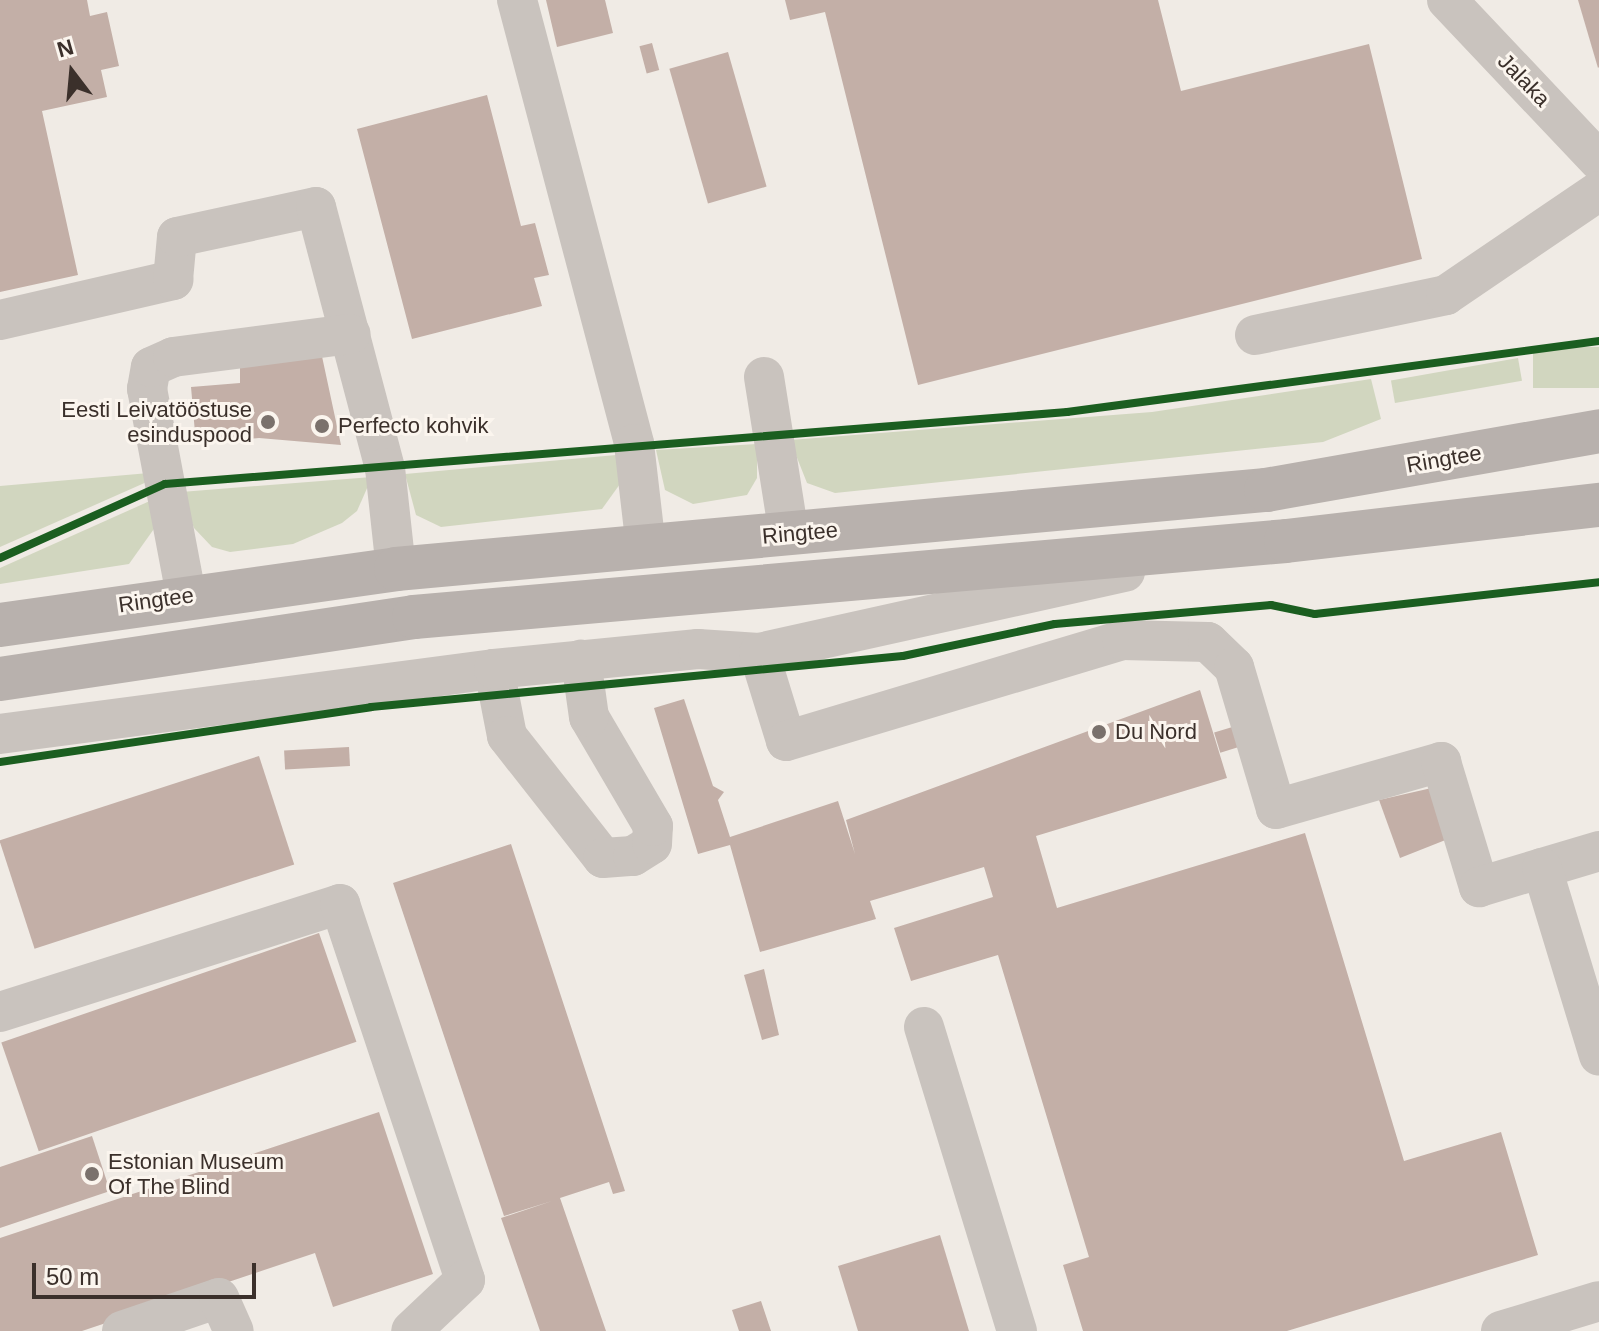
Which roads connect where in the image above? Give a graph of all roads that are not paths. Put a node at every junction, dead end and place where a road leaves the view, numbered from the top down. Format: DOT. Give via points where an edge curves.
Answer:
graph roads {
  1 [pos="517,0"];
  2 [pos="1447,0"];
  3 [pos="1599,161"];
  4 [pos="1599,191"];
  5 [pos="0,320"];
  6 [pos="351,334"];
  7 [pos="1255,335"];
  8 [pos="764,377"];
  9 [pos="1599,431"];
  10 [pos="1599,505"];
  11 [pos="789,534"];
  12 [pos="1286,541"];
  13 [pos="646,547"];
  14 [pos="396,569"];
  15 [pos="186,595"];
  16 [pos="48,616"];
  17 [pos="0,617"];
  18 [pos="0,625"];
  19 [pos="759,653"];
  20 [pos="581,660"];
  21 [pos="494,669"];
  22 [pos="0,679"];
  23 [pos="0,734"];
  24 [pos="1599,851"];
  25 [pos="1542,868"];
  26 [pos="0,1012"];
  27 [pos="924,1027"];
  28 [pos="1599,1056"];
  29 [pos="1599,1301"];
  30 [pos="122,1331"];
  31 [pos="234,1331"];
  32 [pos="411,1331"];
  33 [pos="1017,1331"];
  34 [pos="1501,1331"];
  1 -- 13 [label="street" via="634,444"];
  2 -- 3 [label="street, Jalaka"];
  4 -- 7 [label="street" via="1446,295"];
  5 -- 6 [label="street" via="173,280 177,237 316,207"];
  6 -- 14 [label="street" via="385,468"];
  6 -- 15 [label="street" via="173,357 151,367 147,389"];
  8 -- 11 [label="street"];
  9 -- 11 [label="main road, Ringtee" via="1266,490"];
  10 -- 12 [label="main road"];
  11 -- 13 [label="main road, Ringtee"];
  12 -- 19 [label="street"];
  12 -- 22 [label="main road" via="414,617"];
  13 -- 14 [label="main road, Ringtee"];
  14 -- 15 [label="main road, Ringtee"];
  15 -- 16 [label="main road, Ringtee"];
  16 -- 17 [label="main road"];
  16 -- 18 [label="main road, Ringtee"];
  19 -- 20 [label="street" via="698,649"];
  19 -- 25 [label="street" via="786,741 1122,640 1208,642 1234,667 1276,809 1441,762 1479,887"];
  20 -- 21 [label="street"];
  20 -- 21 [label="street" via="589,717 653,826 652,844 633,856 603,858 507,736"];
  21 -- 23 [label="street"];
  24 -- 25 [label="street"];
  25 -- 28 [label="street"];
  26 -- 32 [label="street" via="340,904 465,1280"];
  27 -- 33 [label="street"];
  29 -- 34 [label="street"];
  30 -- 31 [label="street" via="219,1298"];
}
